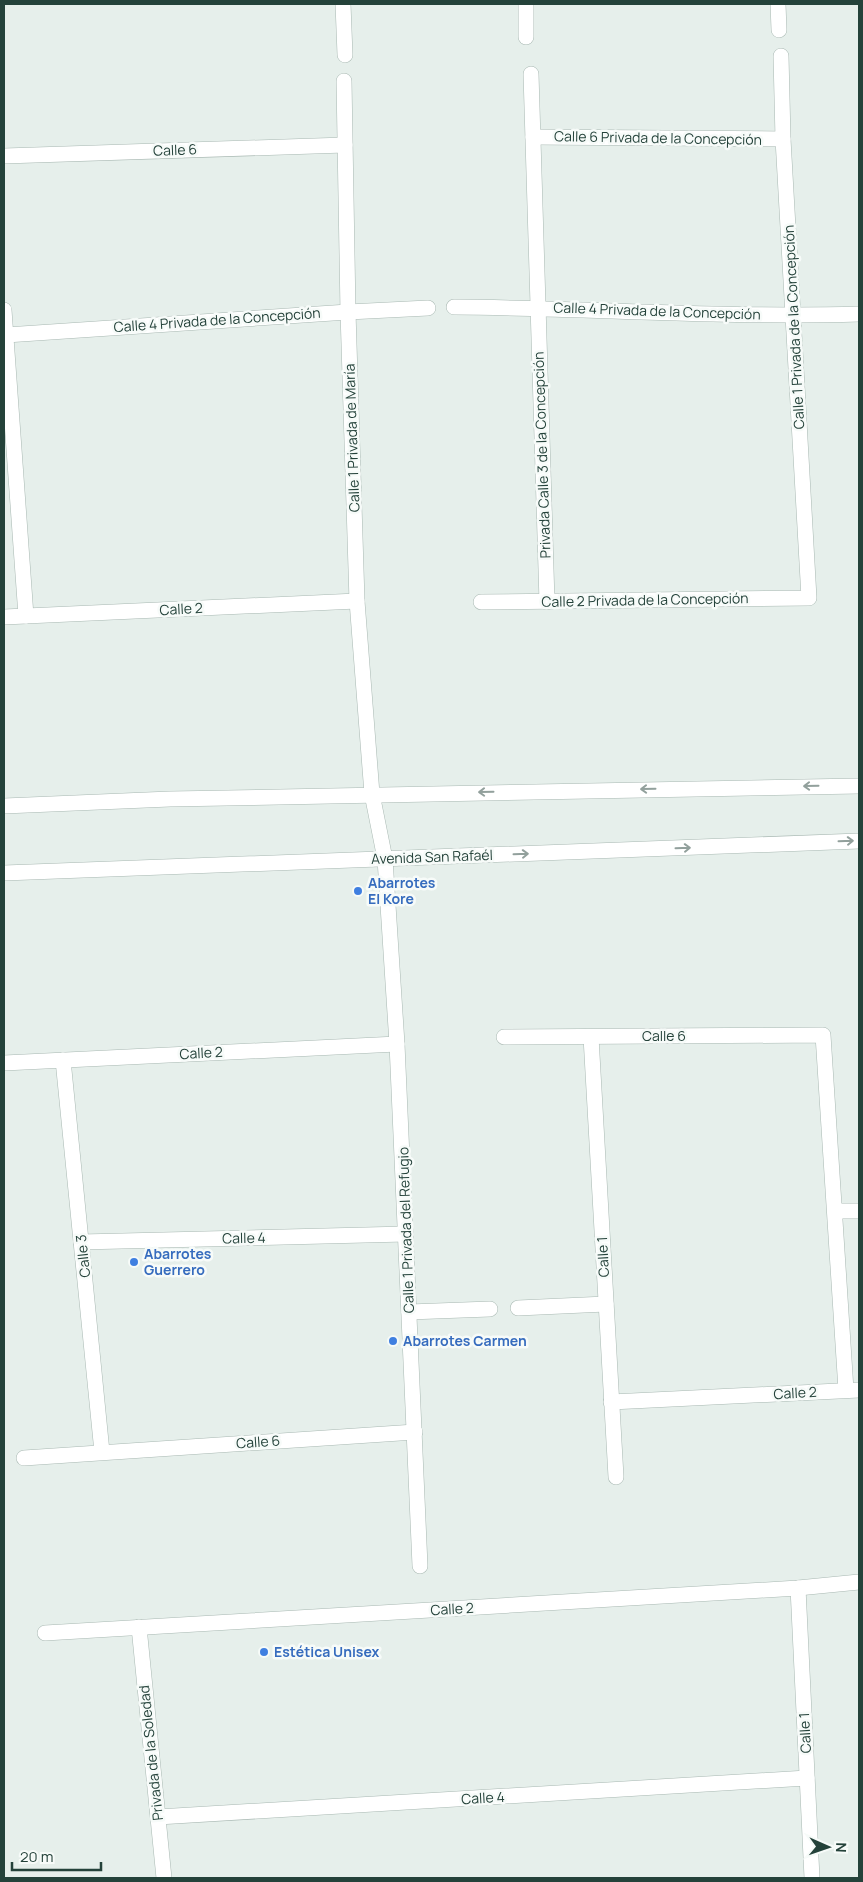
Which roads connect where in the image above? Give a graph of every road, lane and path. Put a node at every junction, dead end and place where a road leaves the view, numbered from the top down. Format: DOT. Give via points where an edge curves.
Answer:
graph roads {
  1 [pos="343,4"];
  2 [pos="526,4"];
  3 [pos="778,4"];
  4 [pos="779,30"];
  5 [pos="526,37"];
  6 [pos="345,55"];
  7 [pos="781,56"];
  8 [pos="532,74"];
  9 [pos="344,81"];
  10 [pos="533,137"];
  11 [pos="783,139"];
  12 [pos="345,145"];
  13 [pos="4,156"];
  14 [pos="454,307"];
  15 [pos="428,308"];
  16 [pos="538,308"];
  17 [pos="4,310"];
  18 [pos="348,312"];
  19 [pos="859,314"];
  20 [pos="794,316"];
  21 [pos="6,335"];
  22 [pos="809,598"];
  23 [pos="357,601"];
  24 [pos="481,602"];
  25 [pos="547,602"];
  26 [pos="26,616"];
  27 [pos="4,617"];
  28 [pos="859,786"];
  29 [pos="372,794"];
  30 [pos="4,806"];
  31 [pos="859,841"];
  32 [pos="385,859"];
  33 [pos="4,873"];
  34 [pos="591,1037"];
  35 [pos="504,1038"];
  36 [pos="397,1044"];
  37 [pos="63,1060"];
  38 [pos="4,1063"];
  39 [pos="835,1211"];
  40 [pos="859,1211"];
  41 [pos="406,1234"];
  42 [pos="81,1242"];
  43 [pos="606,1304"];
  44 [pos="518,1308"];
  45 [pos="490,1309"];
  46 [pos="409,1312"];
  47 [pos="853,1390"];
  48 [pos="611,1402"];
  49 [pos="415,1432"];
  50 [pos="102,1452"];
  51 [pos="24,1458"];
  52 [pos="616,1477"];
  53 [pos="420,1566"];
  54 [pos="859,1582"];
  55 [pos="798,1588"];
  56 [pos="139,1627"];
  57 [pos="45,1632"];
  58 [pos="807,1778"];
  59 [pos="158,1817"];
  60 [pos="164,1878"];
  61 [pos="812,1878"];
  1 -- 6 [label="street"];
  2 -- 5 [label="street"];
  3 -- 4 [label="street"];
  7 -- 11 [label="street, Calle 1 Privada de la Concepción"];
  8 -- 10 [label="street"];
  9 -- 12 [label="street, Calle 1 Privada de María"];
  10 -- 11 [label="street, Calle 6 Privada de la Concepción"];
  10 -- 16 [label="street, Privada Calle 3 de la Concepción"];
  11 -- 20 [label="street, Calle 1 Privada de la Concepción"];
  12 -- 13 [label="street, Calle 6"];
  12 -- 18 [label="street, Calle 1 Privada de María"];
  14 -- 16 [label="street, Calle 4 Privada de la Concepción"];
  15 -- 18 [label="street, Calle 4 Privada de la Concepción"];
  16 -- 20 [label="street, Calle 4 Privada de la Concepción"];
  16 -- 25 [label="street, Privada Calle 3 de la Concepción"];
  17 -- 21 [label="street"];
  18 -- 21 [label="street, Calle 4 Privada de la Concepción"];
  18 -- 23 [label="street, Calle 1 Privada de María"];
  19 -- 20 [label="street, Calle 4 Privada de la Concepción"];
  20 -- 22 [label="street, Calle 1 Privada de la Concepción"];
  21 -- 26 [label="street"];
  22 -- 25 [label="street, Calle 2 Privada de la Concepción"];
  23 -- 26 [label="street, Calle 2"];
  23 -- 29 [label="street, Calle 1 Privada de María"];
  24 -- 25 [label="street, Calle 2 Privada de la Concepción"];
  26 -- 27 [label="street, Calle 2"];
  28 -- 29 [label="street, one-way"];
  29 -- 30 [label="street"];
  29 -- 32 [label="street, Calle 1 Privada de María"];
  32 -- 31 [label="street, Avenida San Rafaél, one-way"];
  32 -- 33 [label="street, Avenida San Rafaél"];
  32 -- 36 [label="street, Calle 1 Privada del Refugio"];
  34 -- 35 [label="street, Calle 6"];
  34 -- 39 [label="street, Calle 6" via="824,1035"];
  34 -- 43 [label="street, Calle 1"];
  36 -- 37 [label="street, Calle 2"];
  36 -- 41 [label="street, Calle 1 Privada del Refugio"];
  37 -- 38 [label="street, Calle 2"];
  37 -- 42 [label="street, Calle 3"];
  39 -- 40 [label="street"];
  39 -- 47 [label="street"];
  41 -- 42 [label="street, Calle 4"];
  41 -- 46 [label="street, Calle 1 Privada del Refugio"];
  42 -- 50 [label="street, Calle 3"];
  43 -- 44 [label="street"];
  43 -- 48 [label="street, Calle 1"];
  45 -- 46 [label="street"];
  46 -- 49 [label="street, Calle 1 Privada del Refugio"];
  47 -- 48 [label="street, Calle 2"];
  48 -- 52 [label="street, Calle 1"];
  49 -- 50 [label="street, Calle 6"];
  49 -- 53 [label="street, Calle 1 Privada del Refugio"];
  50 -- 51 [label="street, Calle 6"];
  54 -- 55 [label="street, Calle 2"];
  55 -- 56 [label="street, Calle 2"];
  55 -- 58 [label="street, Calle 1"];
  56 -- 57 [label="street, Calle 2"];
  56 -- 59 [label="street, Privada de la Soledad"];
  58 -- 59 [label="street, Calle 4"];
  58 -- 61 [label="street, Calle 1"];
  59 -- 60 [label="street, Privada de la Soledad"];
}
